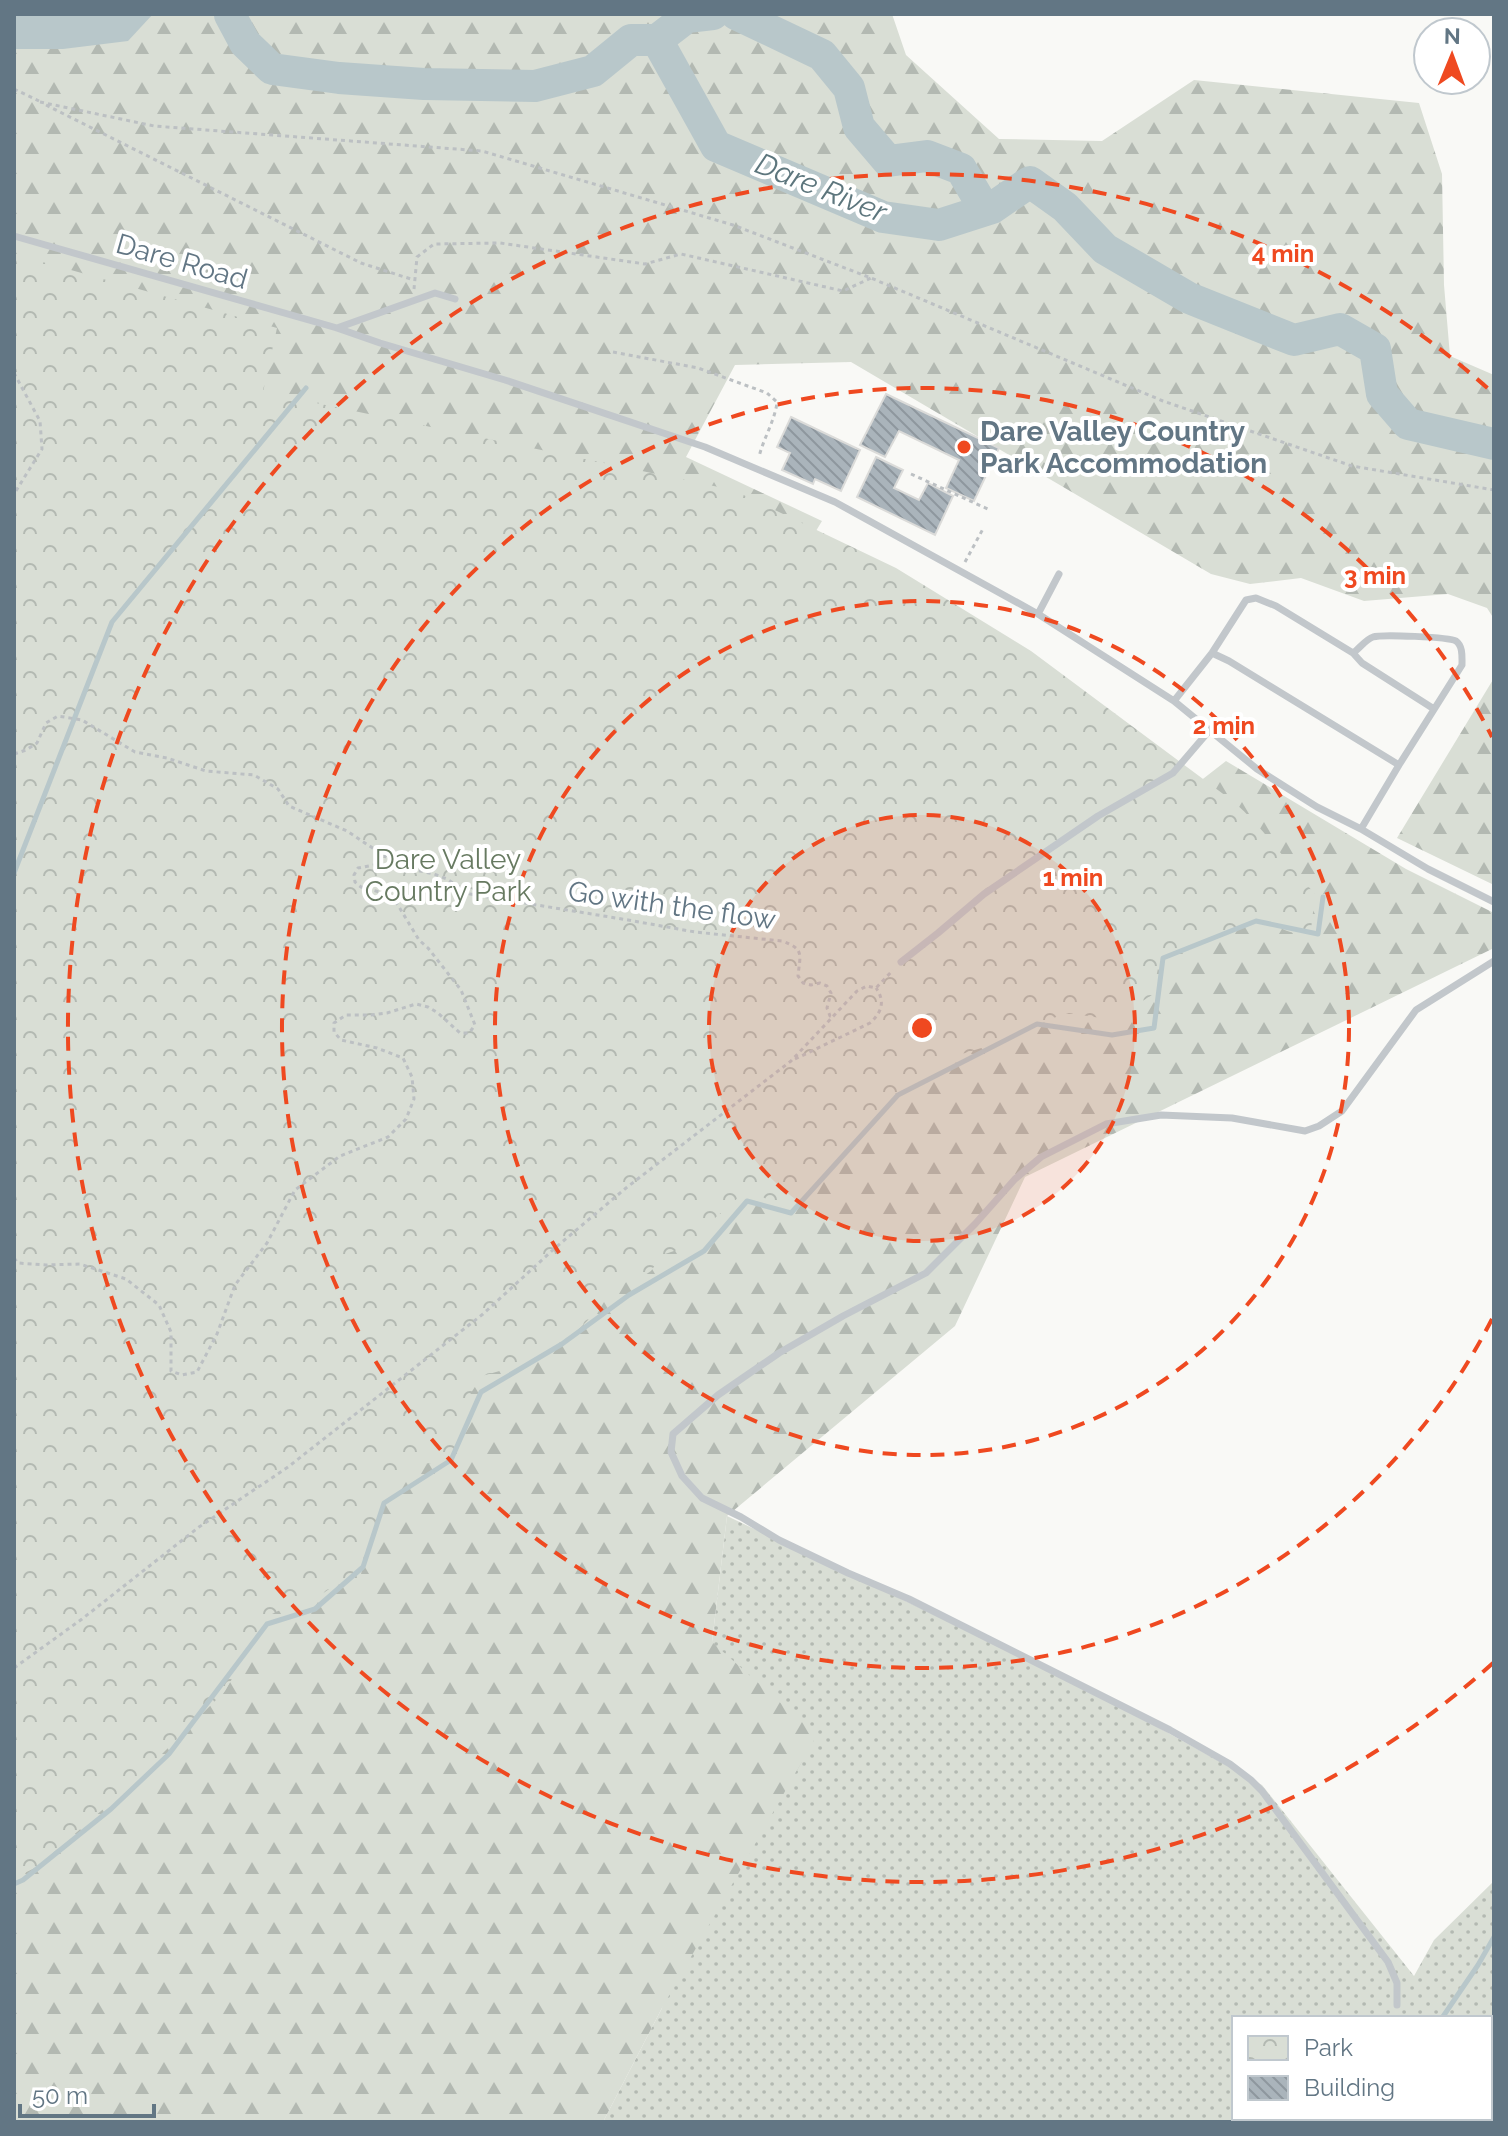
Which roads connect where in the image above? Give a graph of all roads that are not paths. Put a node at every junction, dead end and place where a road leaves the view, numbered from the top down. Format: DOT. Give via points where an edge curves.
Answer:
graph roads {
  1 [pos="14,236"];
  2 [pos="455,299"];
  3 [pos="337,328"];
  4 [pos="1059,574"];
  5 [pos="1038,614"];
  6 [pos="1212,653"];
  7 [pos="1353,653"];
  8 [pos="1174,701"];
  9 [pos="1434,709"];
  10 [pos="1209,731"];
  11 [pos="1399,765"];
  12 [pos="1361,829"];
  13 [pos="1494,902"];
  14 [pos="1494,961"];
  15 [pos="901,962"];
  16 [pos="1397,2005"];
  1 -- 3 [label="lane, Dare Road"];
  2 -- 3 [label="lane" via="435,293"];
  3 -- 5 [label="lane, Dare Road" via="705,447 835,502"];
  4 -- 5 [label="lane"];
  5 -- 8 [label="lane, Dare Road"];
  6 -- 7 [label="lane" via="1246,600 1256,598"];
  6 -- 8 [label="lane"];
  6 -- 11 [label="lane"];
  7 -- 9 [label="lane"];
  7 -- 9 [label="lane" via="1373,637 1456,641 1462,665"];
  8 -- 10 [label="lane, Dare Road"];
  9 -- 11 [label="lane"];
  10 -- 12 [label="lane, Dare Road" via="1257,769"];
  10 -- 15 [label="lane" via="1173,773 1098,816 984,894"];
  11 -- 12 [label="lane"];
  12 -- 13 [label="lane, Dare Road"];
  14 -- 16 [label="lane" via="1416,1010 1342,1111 1319,1126 1305,1131 1232,1118 1161,1115 1106,1124 1041,1157 926,1273 779,1353 718,1395 673,1434 671,1452 682,1476 702,1498 1130,1710 1241,1772 1262,1791 1388,1962 1397,1983"];
}
